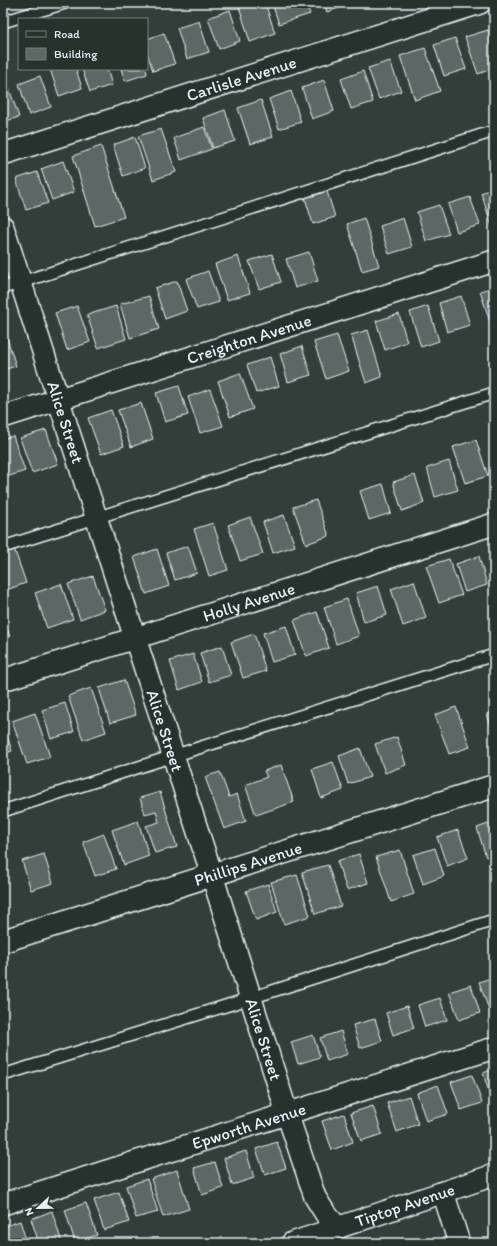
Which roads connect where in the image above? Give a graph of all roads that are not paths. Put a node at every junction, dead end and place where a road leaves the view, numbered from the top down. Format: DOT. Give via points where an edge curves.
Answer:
graph roads {
  1 [pos="65,3"];
  2 [pos="480,3"];
  3 [pos="3,22"];
  4 [pos="494,131"];
  5 [pos="3,154"];
  6 [pos="3,227"];
  7 [pos="494,262"];
  8 [pos="12,285"];
  9 [pos="494,393"];
  10 [pos="59,399"];
  11 [pos="3,417"];
  12 [pos="96,517"];
  13 [pos="494,524"];
  14 [pos="3,547"];
  15 [pos="134,638"];
  16 [pos="494,655"];
  17 [pos="3,680"];
  18 [pos="173,756"];
  19 [pos="494,786"];
  20 [pos="3,811"];
  21 [pos="212,875"];
  22 [pos="494,920"];
  23 [pos="3,941"];
  24 [pos="251,998"];
  25 [pos="494,1048"];
  26 [pos="3,1075"];
  27 [pos="287,1113"];
  28 [pos="494,1175"];
  29 [pos="443,1192"];
  30 [pos="3,1204"];
  31 [pos="338,1228"];
  32 [pos="292,1243"];
  33 [pos="459,1243"];
  1 -- 3 [label="lane"];
  2 -- 5 [label="street, Carlisle Avenue"];
  4 -- 8 [label="lane"];
  6 -- 8 [label="street, Alice Street"];
  7 -- 10 [label="street, Creighton Avenue"];
  8 -- 10 [label="street, Alice Street"];
  9 -- 12 [label="lane"];
  10 -- 11 [label="street, Creighton Avenue"];
  10 -- 12 [label="street, Alice Street"];
  12 -- 14 [label="lane"];
  12 -- 15 [label="street, Alice Street"];
  13 -- 15 [label="street, Holly Avenue"];
  15 -- 17 [label="street, Holly Avenue"];
  15 -- 18 [label="street, Alice Street"];
  16 -- 18 [label="lane"];
  18 -- 20 [label="lane"];
  18 -- 21 [label="street, Alice Street"];
  19 -- 21 [label="street, Phillips Avenue"];
  21 -- 23 [label="street, Phillips Avenue"];
  21 -- 24 [label="street, Alice Street"];
  22 -- 24 [label="lane"];
  24 -- 26 [label="lane"];
  24 -- 27 [label="street, Alice Street"];
  25 -- 27 [label="street, Epworth Avenue"];
  27 -- 30 [label="street, Epworth Avenue"];
  27 -- 31 [label="street, Alice Street" via="316,1197"];
  28 -- 29 [label="street, Tiptop Avenue"];
  29 -- 31 [label="street, Tiptop Avenue"];
  29 -- 33 [label="street"];
  31 -- 32 [label="street, Tiptop Avenue"];
}
